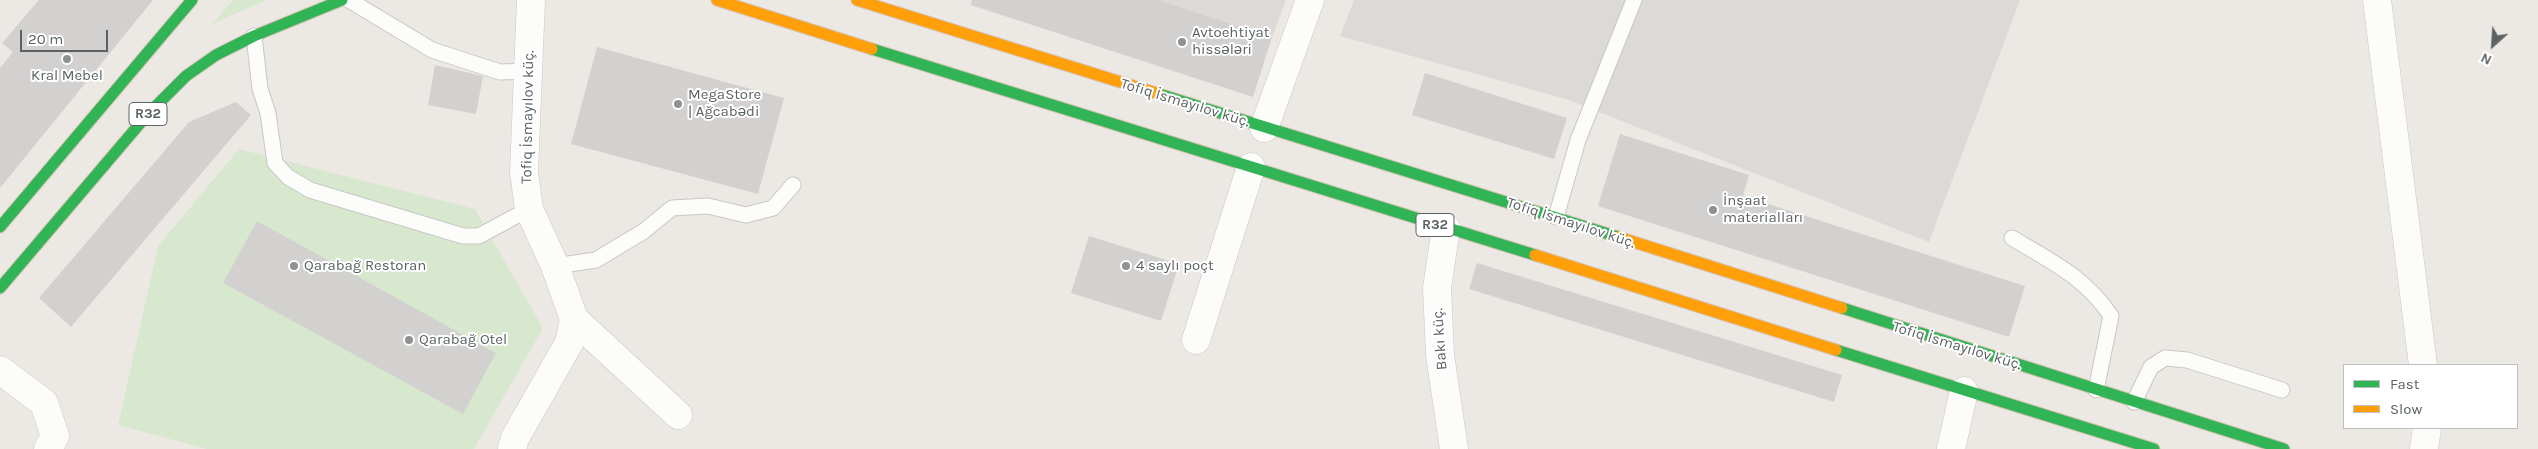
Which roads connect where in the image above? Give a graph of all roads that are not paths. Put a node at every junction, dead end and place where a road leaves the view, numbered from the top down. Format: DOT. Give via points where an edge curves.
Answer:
graph roads {
  1 [pos="192,0"];
  2 [pos="342,0"];
  3 [pos="349,0"];
  4 [pos="531,0"];
  5 [pos="717,0"];
  6 [pos="858,0"];
  7 [pos="1310,0"];
  8 [pos="1634,0"];
  9 [pos="2377,0"];
  10 [pos="254,36"];
  11 [pos="530,71"];
  12 [pos="1257,149"];
  13 [pos="793,185"];
  14 [pos="529,209"];
  15 [pos="1556,217"];
  16 [pos="0,227"];
  17 [pos="1446,228"];
  18 [pos="2012,238"];
  19 [pos="555,266"];
  20 [pos="0,288"];
  21 [pos="574,319"];
  22 [pos="1812,326"];
  23 [pos="1196,340"];
  24 [pos="1808,342"];
  25 [pos="2423,364"];
  26 [pos="0,370"];
  27 [pos="2096,390"];
  28 [pos="2282,390"];
  29 [pos="1964,391"];
  30 [pos="2134,402"];
  31 [pos="678,415"];
  32 [pos="2427,429"];
  33 [pos="48,449"];
  34 [pos="512,449"];
  35 [pos="1454,449"];
  36 [pos="1951,449"];
  37 [pos="2154,449"];
  38 [pos="2284,449"];
  39 [pos="2424,449"];
  1 -- 16 [label="main road, R32"];
  2 -- 10 [label="main road, R32"];
  3 -- 11 [label="lane" via="432,50 500,72"];
  4 -- 11 [label="street, Tofiq İsmayılov küç."];
  5 -- 12 [label="main road, R32"];
  6 -- 12 [label="main road, Tofiq İsmayılov küç. / R32"];
  7 -- 12 [label="street"];
  8 -- 15 [label="lane" via="1578,140"];
  9 -- 25 [label="street"];
  10 -- 14 [label="lane" via="260,89 268,113 275,164 288,177 310,190 463,236 479,236"];
  10 -- 20 [label="main road, R32" via="216,55 186,76 148,114"];
  11 -- 14 [label="street, Tofiq İsmayılov küç." via="524,172"];
  12 -- 15 [label="main road, Tofiq İsmayılov küç. / R32"];
  12 -- 17 [label="main road, R32"];
  12 -- 23 [label="street"];
  13 -- 19 [label="lane" via="773,208 746,215 708,206 672,208 644,231 596,260"];
  14 -- 19 [label="street, Tofiq İsmayılov küç."];
  15 -- 27 [label="main road, Tofiq İsmayılov küç. / R32" via="1817,306"];
  17 -- 24 [label="main road, R32"];
  17 -- 35 [label="street, Bakı küç." via="1437,288 1440,356"];
  18 -- 27 [label="lane" via="2077,277 2112,316"];
  19 -- 21 [label="street, Tofiq İsmayılov küç."];
  21 -- 31 [label="street"];
  21 -- 34 [label="street" via="569,342 515,438"];
  22 -- 24 [label="main road"];
  24 -- 29 [label="main road, R32"];
  26 -- 33 [label="street" via="44,403 55,436"];
  27 -- 30 [label="main road, Tofiq İsmayılov küç. / R32"];
  28 -- 30 [label="lane" via="2187,360 2165,358 2151,367"];
  29 -- 36 [label="street"];
  29 -- 37 [label="main road, R32"];
  30 -- 38 [label="main road, Tofiq İsmayılov küç. / R32"];
  32 -- 39 [label="street"];
}
